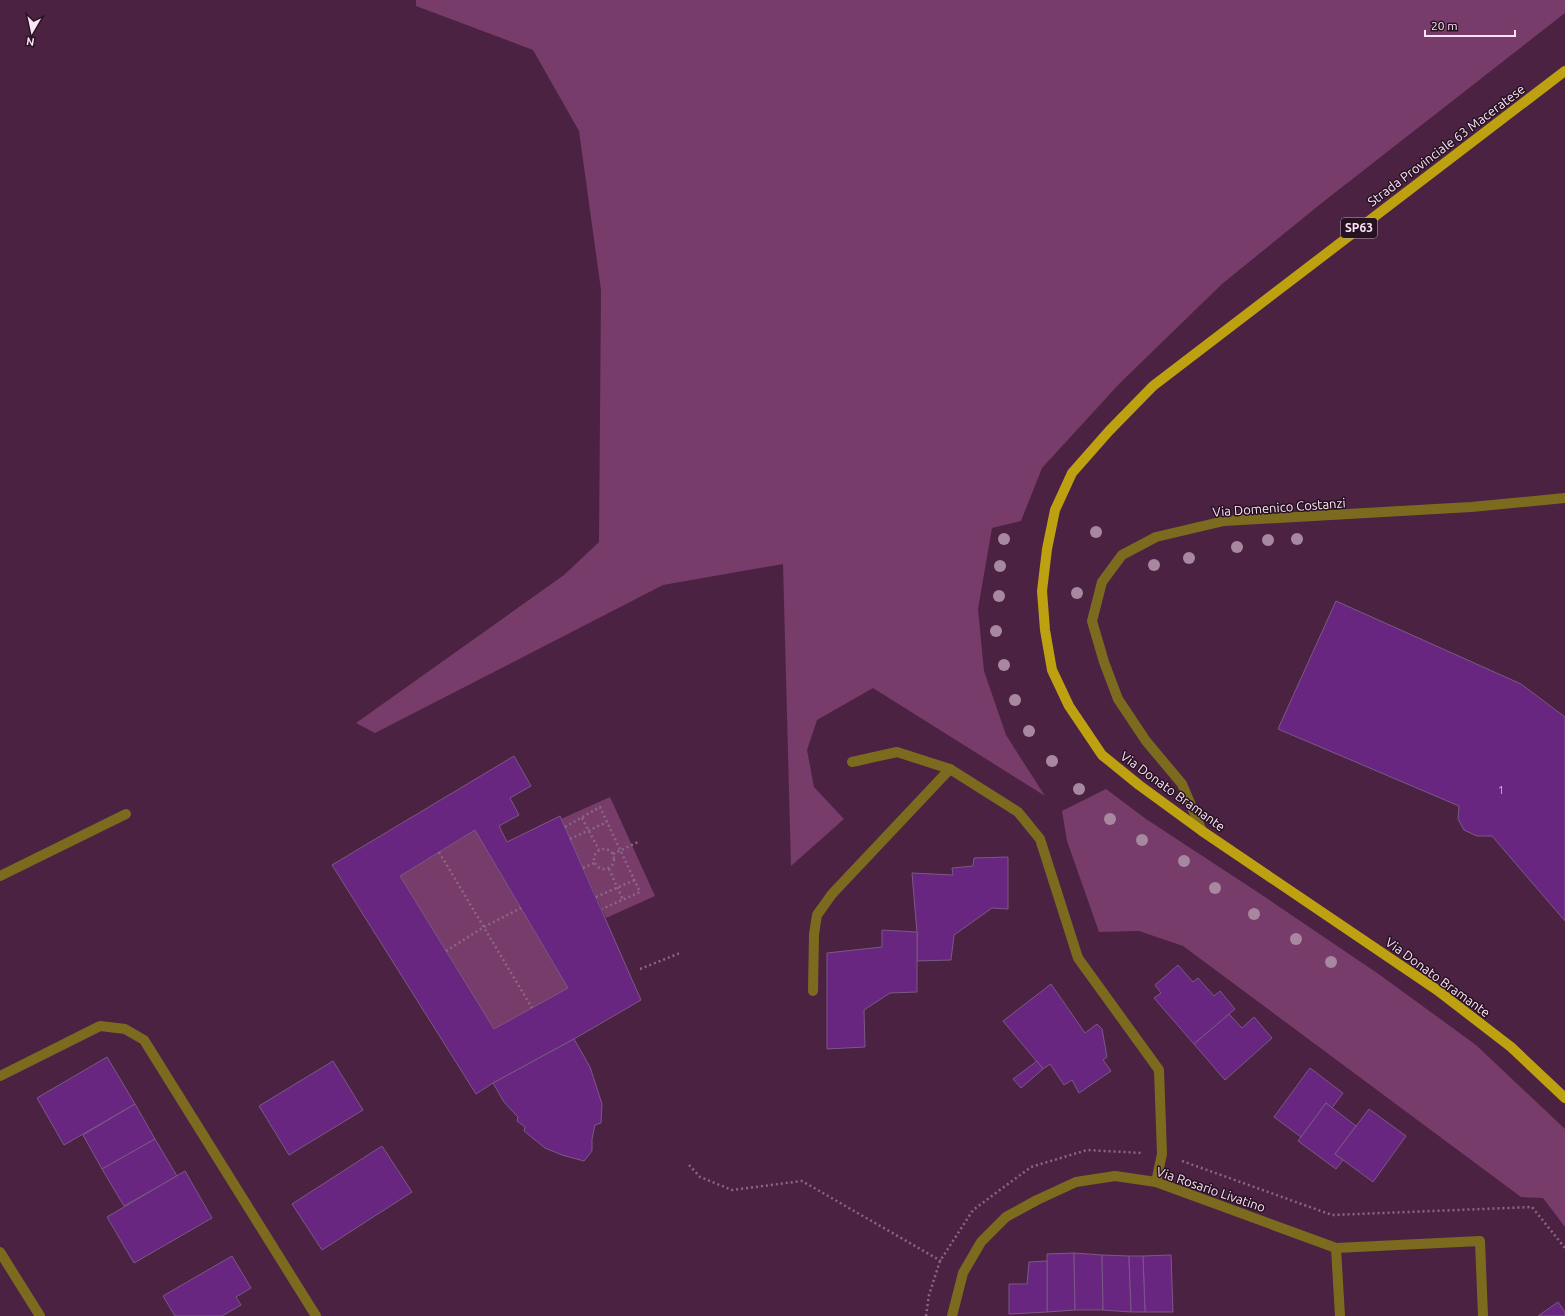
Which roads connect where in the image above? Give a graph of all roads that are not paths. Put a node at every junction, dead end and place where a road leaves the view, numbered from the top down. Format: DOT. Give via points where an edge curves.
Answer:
graph roads {
  1 [pos="1565,71"];
  2 [pos="1153,386"];
  3 [pos="1565,498"];
  4 [pos="852,762"];
  5 [pos="950,769"];
  6 [pos="126,814"];
  7 [pos="1202,831"];
  8 [pos="0,876"];
  9 [pos="813,991"];
  10 [pos="0,1076"];
  11 [pos="1565,1098"];
  12 [pos="1156,1182"];
  13 [pos="1336,1248"];
  14 [pos="0,1252"];
  15 [pos="40,1316"];
  16 [pos="316,1316"];
  17 [pos="952,1316"];
  18 [pos="1340,1316"];
  19 [pos="1483,1316"];
  1 -- 2 [label="main road, Strada Provinciale 63 Maceratese / SP63"];
  2 -- 7 [label="main road, Via Donato Bramante" via="1108,431 1072,473 1055,510 1042,591 1045,630 1052,670 1069,706 1102,755 1138,785"];
  3 -- 7 [label="street, Via Domenico Costanzi" via="1471,507 1224,522 1156,537 1122,555 1102,582 1092,621 1118,699 1146,741 1182,784"];
  4 -- 5 [label="street" via="897,752"];
  5 -- 9 [label="street" via="832,894 817,915"];
  5 -- 12 [label="street" via="1018,812 1040,839 1078,958 1159,1070 1162,1154"];
  6 -- 8 [label="street"];
  7 -- 11 [label="main road, Via Donato Bramante" via="1437,990 1510,1047"];
  10 -- 16 [label="street" via="100,1026 125,1029 144,1040"];
  12 -- 13 [label="street, Via Rosario Livatino"];
  12 -- 17 [label="street, Via Rosario Livatino" via="1115,1176 1076,1182 1006,1217 981,1242 963,1273"];
  13 -- 18 [label="street"];
  13 -- 19 [label="street, Via Rosario Livatino" via="1480,1241"];
  14 -- 15 [label="street"];
}
